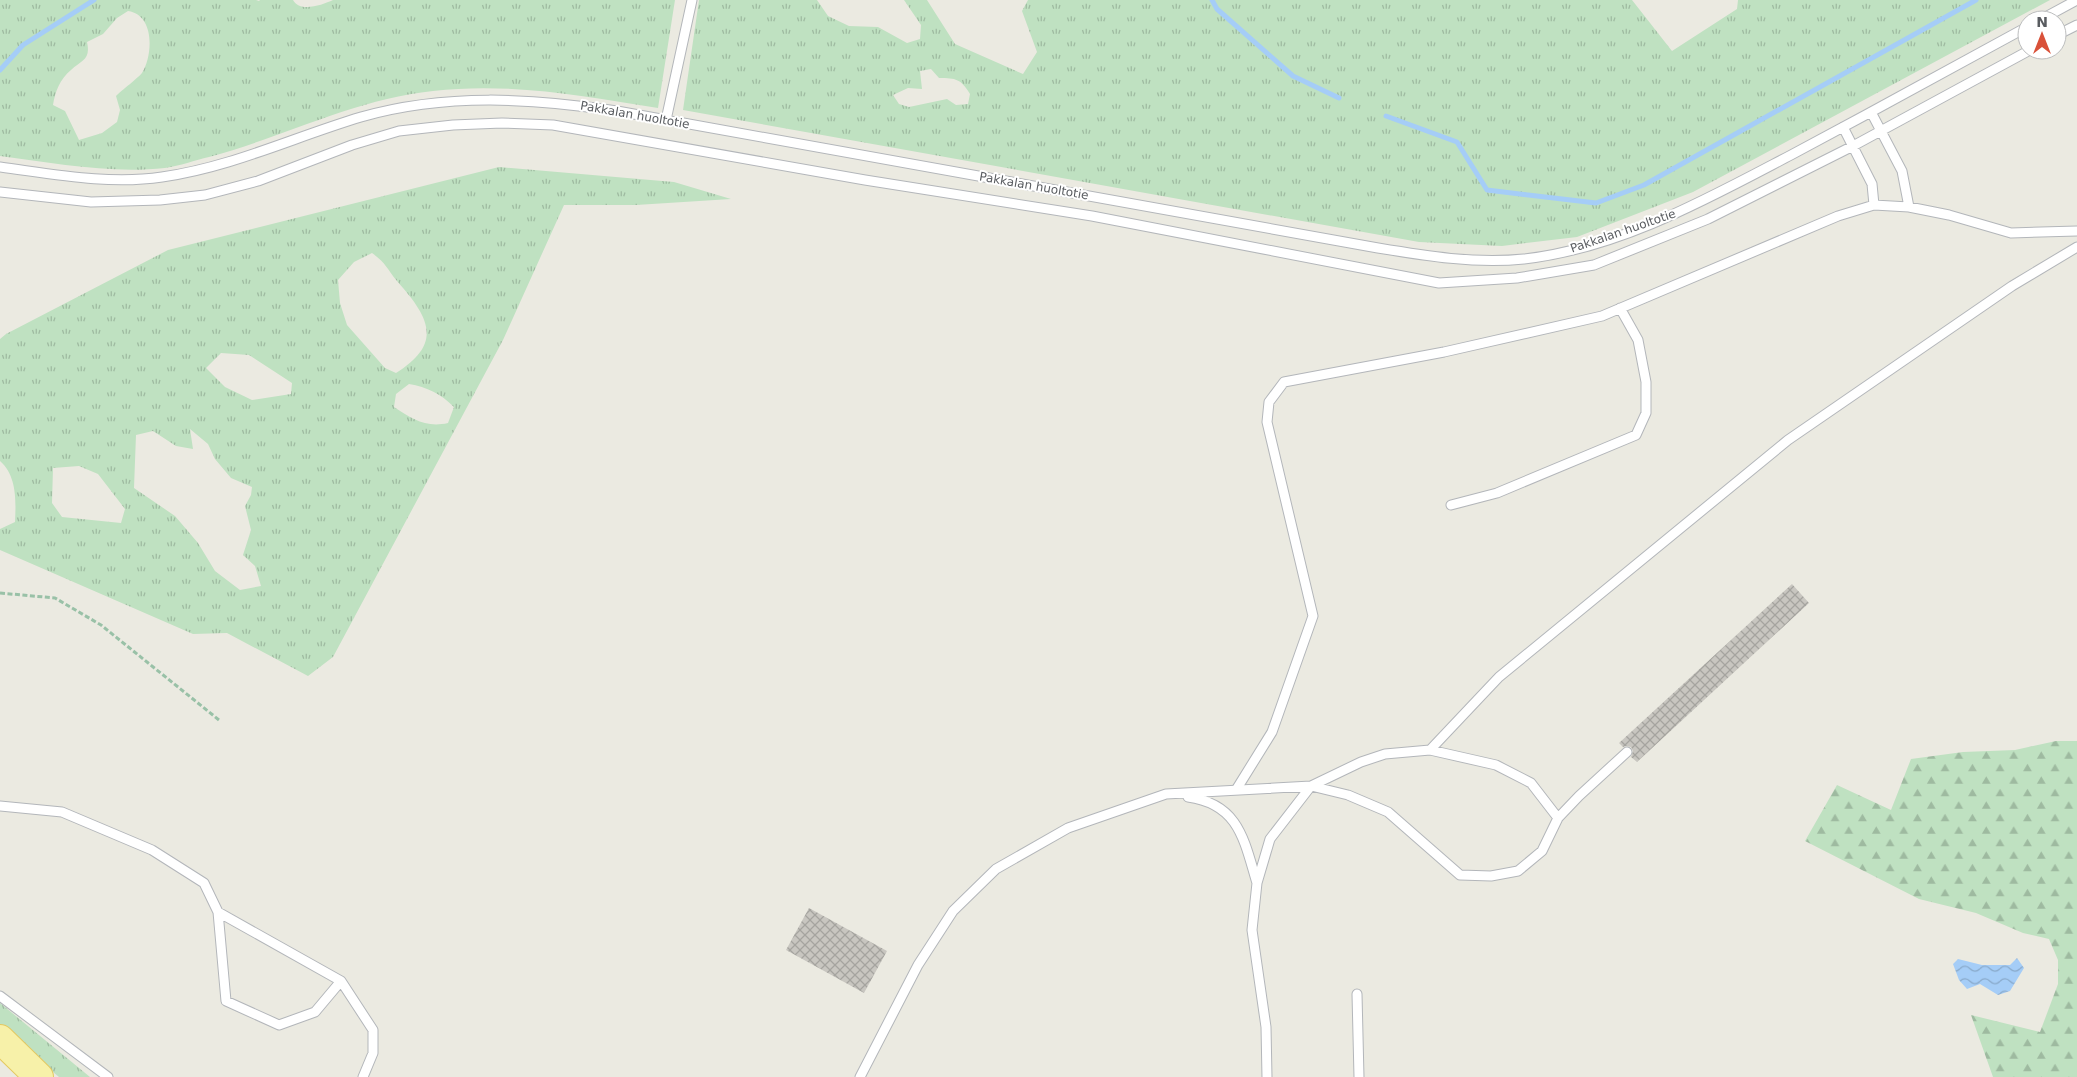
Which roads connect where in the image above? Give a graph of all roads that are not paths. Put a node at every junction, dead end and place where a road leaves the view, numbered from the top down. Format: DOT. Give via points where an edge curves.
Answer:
graph roads {
  1 [pos="692,0"];
  2 [pos="2077,0"];
  3 [pos="2058,10"];
  4 [pos="2017,32"];
  5 [pos="2017,57"];
  6 [pos="1871,112"];
  7 [pos="666,120"];
  8 [pos="1843,127"];
  9 [pos="1881,130"];
  10 [pos="1853,146"];
  11 [pos="0,167"];
  12 [pos="0,192"];
  13 [pos="1874,206"];
  14 [pos="1909,206"];
  15 [pos="2077,231"];
  16 [pos="2077,247"];
  17 [pos="1620,308"];
  18 [pos="1451,505"];
  19 [pos="1430,750"];
  20 [pos="1627,752"];
  21 [pos="1310,786"];
  22 [pos="1236,790"];
  23 [pos="1166,794"];
  24 [pos="0,806"];
  25 [pos="1558,818"];
  26 [pos="1257,883"];
  27 [pos="218,912"];
  28 [pos="341,981"];
  29 [pos="1357,994"];
  30 [pos="0,996"];
  31 [pos="0,1039"];
  32 [pos="0,1059"];
  33 [pos="34,1077"];
  34 [pos="39,1077"];
  35 [pos="108,1077"];
  36 [pos="363,1077"];
  37 [pos="860,1077"];
  38 [pos="1267,1077"];
  39 [pos="1360,1077"];
  1 -- 7 [label="lane"];
  2 -- 3 [label="lane"];
  4 -- 6 [label="lane, Pakkalan huoltotie"];
  5 -- 9 [label="lane"];
  6 -- 8 [label="lane, Pakkalan huoltotie"];
  6 -- 9 [label="lane"];
  7 -- 8 [label="lane, Pakkalan huoltotie" via="1378,248 1476,261 1554,254 1638,228 1729,188"];
  7 -- 11 [label="lane, Pakkalan huoltotie" via="578,105 493,99 448,101 363,116 230,162 160,178 105,179"];
  8 -- 10 [label="lane"];
  9 -- 10 [label="lane"];
  9 -- 14 [label="lane" via="1902,171"];
  10 -- 12 [label="lane" via="1708,219 1594,264 1517,278 1439,283 1092,216 553,125 453,124 399,131 352,145 258,181 205,196 91,202"];
  10 -- 13 [label="lane" via="1872,184"];
  13 -- 14 [label="lane"];
  13 -- 17 [label="lane" via="1838,216"];
  14 -- 15 [label="lane" via="2010,233"];
  16 -- 19 [label="lane" via="2012,286 1788,440 1499,677"];
  17 -- 18 [label="lane" via="1638,340 1646,382 1646,413 1636,435 1497,494"];
  17 -- 22 [label="lane" via="1602,316 1454,350 1284,382 1269,402 1267,422 1313,616 1272,732"];
  19 -- 21 [label="lane" via="1385,754"];
  19 -- 25 [label="lane" via="1496,765 1531,783"];
  20 -- 25 [label="lane"];
  21 -- 22 [label="lane"];
  21 -- 25 [label="lane" via="1348,795 1388,812 1460,874 1490,876 1518,871 1542,851"];
  21 -- 26 [label="lane" via="1270,840"];
  22 -- 23 [label="lane"];
  23 -- 26 [label="lane" via="1205,799 1230,816 1243,836"];
  23 -- 37 [label="lane" via="1068,828 996,869 953,911 918,965"];
  24 -- 27 [label="lane" via="62,812 152,850 204,883"];
  26 -- 38 [label="lane" via="1252,930 1266,1027"];
  27 -- 28 [label="lane"];
  27 -- 28 [label="lane" via="226,1001 279,1025 315,1012"];
  28 -- 36 [label="lane" via="373,1030 373,1054"];
  29 -- 39 [label="lane"];
  30 -- 35 [label="lane"];
  31 -- 34 [label="main road"];
  32 -- 33 [label="main road"];
}
